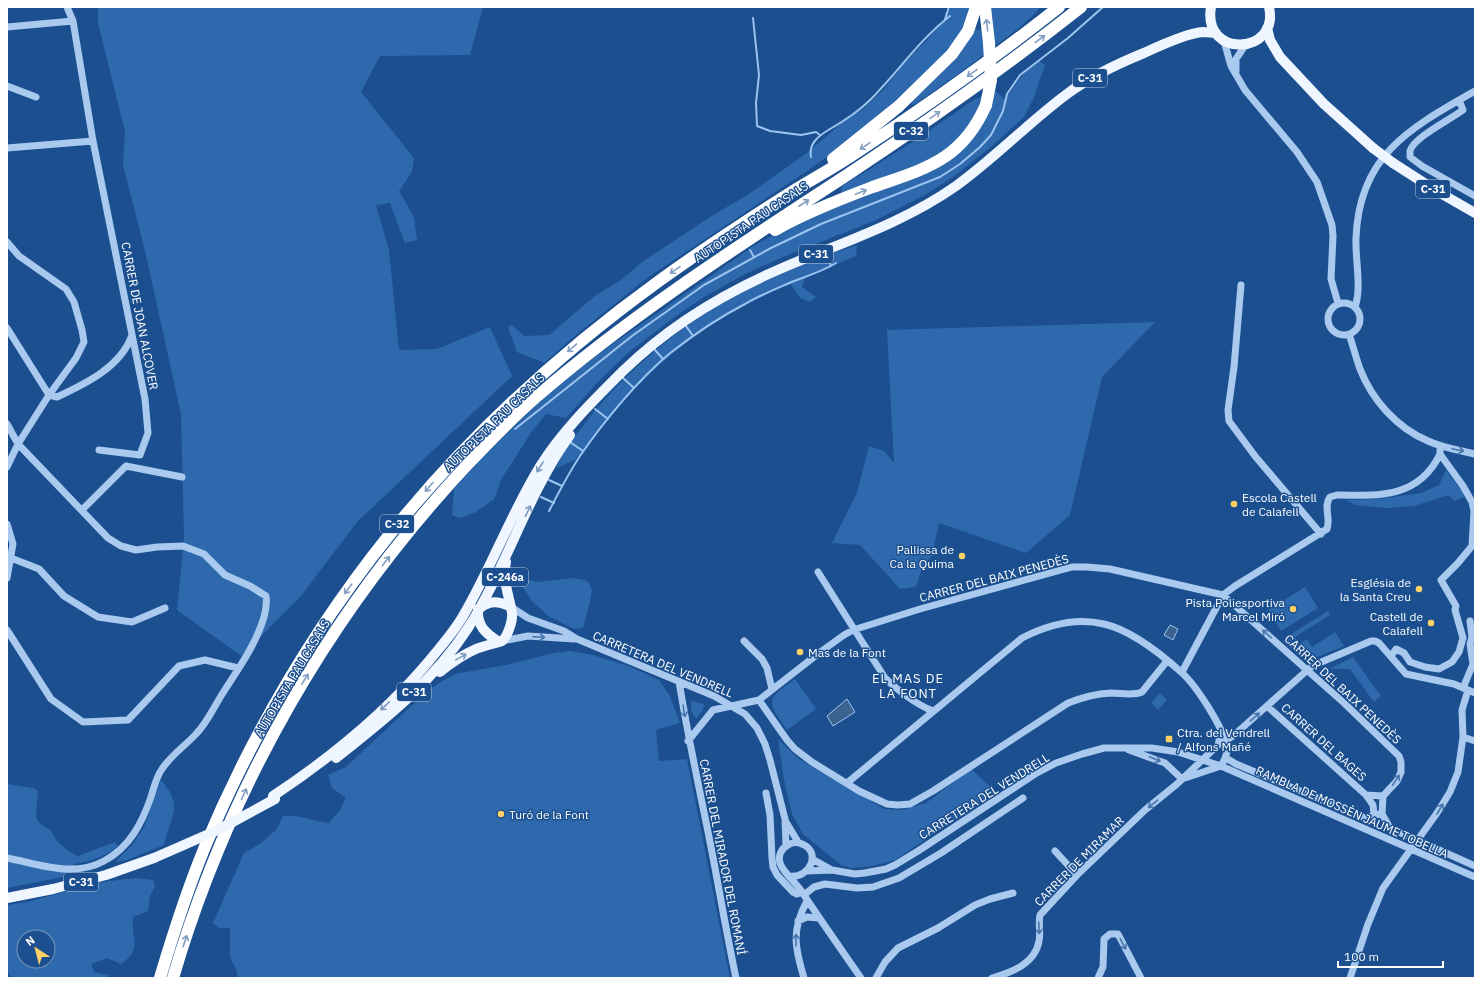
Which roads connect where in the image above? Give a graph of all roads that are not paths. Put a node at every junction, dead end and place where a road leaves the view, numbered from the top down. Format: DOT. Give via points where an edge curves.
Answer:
graph roads {
  1 [pos="67,7"];
  2 [pos="976,7"];
  3 [pos="985,7"];
  4 [pos="1059,7"];
  5 [pos="1081,7"];
  6 [pos="1269,7"];
  7 [pos="1210,11"];
  8 [pos="73,21"];
  9 [pos="7,27"];
  10 [pos="1267,28"];
  11 [pos="1216,33"];
  12 [pos="1186,37"];
  13 [pos="1224,41"];
  14 [pos="1249,43"];
  15 [pos="1280,57"];
  16 [pos="1238,79"];
  17 [pos="7,86"];
  18 [pos="1475,91"];
  19 [pos="36,97"];
  20 [pos="1459,100"];
  21 [pos="93,141"];
  22 [pos="7,148"];
  23 [pos="790,194"];
  24 [pos="1475,196"];
  25 [pos="1475,213"];
  26 [pos="7,242"];
  27 [pos="736,248"];
  28 [pos="1241,285"];
  29 [pos="1338,303"];
  30 [pos="1355,307"];
  31 [pos="7,328"];
  32 [pos="132,333"];
  33 [pos="1349,334"];
  34 [pos="49,395"];
  35 [pos="601,395"];
  36 [pos="7,424"];
  37 [pos="18,444"];
  38 [pos="1440,446"];
  39 [pos="99,450"];
  40 [pos="1440,454"];
  41 [pos="1475,454"];
  42 [pos="7,467"];
  43 [pos="182,477"];
  44 [pos="82,510"];
  45 [pos="7,524"];
  46 [pos="505,533"];
  47 [pos="1321,534"];
  48 [pos="511,546"];
  49 [pos="1475,549"];
  50 [pos="1468,552"];
  51 [pos="11,558"];
  52 [pos="818,572"];
  53 [pos="7,578"];
  54 [pos="1223,595"];
  55 [pos="511,607"];
  56 [pos="165,608"];
  57 [pos="478,609"];
  58 [pos="1470,621"];
  59 [pos="7,630"];
  60 [pos="853,630"];
  61 [pos="1463,638"];
  62 [pos="1472,638"];
  63 [pos="577,639"];
  64 [pos="500,641"];
  65 [pos="744,641"];
  66 [pos="1391,656"];
  67 [pos="1167,661"];
  68 [pos="238,668"];
  69 [pos="422,668"];
  70 [pos="1306,669"];
  71 [pos="1182,672"];
  72 [pos="678,681"];
  73 [pos="772,689"];
  74 [pos="1469,690"];
  75 [pos="759,700"];
  76 [pos="731,705"];
  77 [pos="1267,706"];
  78 [pos="933,711"];
  79 [pos="1463,737"];
  80 [pos="1222,740"];
  81 [pos="688,741"];
  82 [pos="1475,741"];
  83 [pos="1123,747"];
  84 [pos="1226,758"];
  85 [pos="333,760"];
  86 [pos="1202,760"];
  87 [pos="1221,766"];
  88 [pos="1182,779"];
  89 [pos="847,783"];
  90 [pos="766,793"];
  91 [pos="1366,795"];
  92 [pos="1383,796"];
  93 [pos="274,797"];
  94 [pos="1024,798"];
  95 [pos="1382,814"];
  96 [pos="1373,816"];
  97 [pos="785,819"];
  98 [pos="1366,830"];
  99 [pos="1418,841"];
  100 [pos="798,842"];
  101 [pos="786,846"];
  102 [pos="1411,850"];
  103 [pos="1055,851"];
  104 [pos="154,856"];
  105 [pos="7,858"];
  106 [pos="812,859"];
  107 [pos="1475,866"];
  108 [pos="832,870"];
  109 [pos="805,872"];
  110 [pos="789,876"];
  111 [pos="1077,876"];
  112 [pos="1475,877"];
  113 [pos="1013,893"];
  114 [pos="7,894"];
  115 [pos="804,896"];
  116 [pos="7,898"];
  117 [pos="819,918"];
  118 [pos="798,921"];
  119 [pos="160,978"];
  120 [pos="173,978"];
  121 [pos="736,978"];
  122 [pos="804,978"];
  123 [pos="861,978"];
  124 [pos="876,978"];
  125 [pos="992,978"];
  126 [pos="1098,978"];
  127 [pos="1141,978"];
  128 [pos="1350,978"];
  1 -- 8 [label="street, CARRER DE JOAN ALCOVER"];
  2 -- 23 [label="highway" via="968,31 943,64 899,106"];
  27 -- 3 [label="highway, one-way, bridge" via="756,241 779,227 834,202 912,174 953,152 974,128 986,105 991,80"];
  4 -- 23 [label="highway, AUTOPISTA PAU CASALS / C-32, one-way" via="915,113"];
  27 -- 5 [label="highway, AUTOPISTA PAU CASALS / C-32, one-way" via="946,108"];
  6 -- 10 [label="main road, C-31"];
  7 -- 11 [label="main road, C-31" via="1211,25"];
  7 -- 12 [label="main road, C-31" via="1200,28"];
  8 -- 9 [label="street"];
  8 -- 21 [label="street, CARRER DE JOAN ALCOVER"];
  10 -- 14 [label="main road" via="1261,36"];
  10 -- 15 [label="main road, C-31" via="1270,40"];
  11 -- 12 [label="main road, C-31" via="1202,32"];
  11 -- 13 [label="main road, C-31"];
  12 -- 35 [label="main road, C-31" via="1117,64 1086,80 1035,119 956,186 918,209 872,232 759,278 712,303 644,351"];
  13 -- 14 [label="main road" via="1235,45"];
  13 -- 16 [label="street" via="1231,66"];
  14 -- 15 [label="main road" via="1267,47"];
  14 -- 16 [label="street" via="1236,60"];
  15 -- 25 [label="main road, C-31, bridge" via="1324,104 1373,148 1435,190"];
  16 -- 29 [label="street" via="1256,105 1297,152 1317,182 1334,236 1331,279"];
  17 -- 19 [label="street"];
  18 -- 20 [label="street"];
  20 -- 24 [label="street" via="1463,110 1416,142 1410,150 1410,157"];
  20 -- 30 [label="street" via="1403,136 1380,161 1366,186 1356,219 1358,298"];
  21 -- 22 [label="street"];
  21 -- 32 [label="street, CARRER DE JOAN ALCOVER"];
  23 -- 119 [label="highway, AUTOPISTA PAU CASALS / C-32, one-way" via="662,279 558,360 467,445 397,524 342,596 294,671 249,751 204,850 174,931"];
  26 -- 34 [label="street" via="19,256 66,289 74,302 82,330 84,342 76,358"];
  120 -- 27 [label="highway, AUTOPISTA PAU CASALS / C-32, one-way" via="224,836 274,733 341,621 375,574 446,488 534,399 636,318"];
  28 -- 47 [label="street" via="1229,421"];
  29 -- 30 [label="street"];
  29 -- 33 [label="street" via="1329,311 1328,323 1336,333"];
  30 -- 33 [label="street" via="1360,315 1360,321 1357,328"];
  31 -- 34 [label="street"];
  32 -- 34 [label="street" via="129,344 114,362 97,376 57,397"];
  32 -- 39 [label="street, CARRER DE JOAN ALCOVER" via="145,399 148,433 140,455"];
  33 -- 38 [label="street" via="1360,368 1375,397 1404,427"];
  34 -- 37 [label="street"];
  35 -- 46 [label="main road, C-31, one-way" via="570,425 553,447 529,485"];
  48 -- 35 [label="main road, C-31, one-way" via="554,461"];
  36 -- 37 [label="street"];
  37 -- 42 [label="street"];
  37 -- 44 [label="street"];
  38 -- 40 [label="street"];
  38 -- 41 [label="street, one-way"];
  40 -- 47 [label="street" via="1437,462 1416,484 1402,491 1381,496 1330,497 1327,504 1329,523"];
  40 -- 50 [label="street" via="1472,502 1472,546"];
  43 -- 44 [label="street" via="126,466"];
  44 -- 68 [label="street" via="108,538 121,546 136,550 183,546 204,554 226,575 266,596 264,617"];
  45 -- 51 [label="street" via="13,544"];
  46 -- 57 [label="main road" via="503,547 478,602"];
  46 -- 69 [label="main road, C-31" via="463,616"];
  47 -- 54 [label="street"];
  48 -- 55 [label="main road, C-246a" via="504,570"];
  48 -- 57 [label="main road, C-31"];
  49 -- 50 [label="street"];
  50 -- 61 [label="street" via="1442,578 1456,606"];
  51 -- 53 [label="street"];
  51 -- 56 [label="street" via="39,569 64,596 98,617 132,622"];
  52 -- 60 [label="street"];
  54 -- 60 [label="street, CARRER DEL BAIX PENEDÈS" via="1110,570 1072,567"];
  70 -- 54 [label="street, CARRER DEL BAIX PENEDÈS, one-way"];
  54 -- 71 [label="street"];
  55 -- 57 [label="main road" via="499,602 489,602"];
  55 -- 63 [label="street, CARRETERA DEL VENDRELL" via="528,618"];
  55 -- 64 [label="main road" via="512,621"];
  57 -- 64 [label="main road" via="477,618 481,626 488,635"];
  57 -- 69 [label="main road" via="472,612 450,644"];
  57 -- 85 [label="main road, C-31" via="458,643 423,683 368,733"];
  58 -- 62 [label="street"];
  59 -- 68 [label="street" via="51,699 83,722 128,720 179,666 205,660"];
  60 -- 73 [label="street, CARRER DEL BAIX PENEDÈS"];
  60 -- 78 [label="street" via="885,678 894,687"];
  61 -- 62 [label="street"];
  61 -- 66 [label="street" via="1459,652 1452,662 1439,669 1410,662 1404,653 1396,649"];
  62 -- 74 [label="street" via="1470,644 1473,664"];
  64 -- 63 [label="street, CARRETERA DEL VENDRELL, one-way" via="528,636"];
  63 -- 72 [label="street, CARRETERA DEL VENDRELL"];
  85 -- 64 [label="main road, one-way" via="357,746 385,723 457,658"];
  65 -- 73 [label="street" via="762,659"];
  66 -- 70 [label="street, CARRER DE MIRAMAR" via="1383,647 1371,641"];
  66 -- 74 [label="street" via="1406,674 1454,684"];
  67 -- 71 [label="street"];
  67 -- 78 [label="street" via="1130,634 1104,623 1080,621 1056,624 1022,638"];
  67 -- 89 [label="street" via="1142,692 1087,695 1068,703 910,804 887,804"];
  68 -- 105 [label="street" via="197,733 174,753 160,771 138,829 117,854 103,862 69,870 48,868"];
  69 -- 93 [label="main road, C-31, one-way" via="385,707 329,756"];
  70 -- 77 [label="street, CARRER DE MIRAMAR"];
  92 -- 70 [label="street, CARRER DEL BAIX PENEDÈS, one-way" via="1398,780 1401,772 1399,756"];
  71 -- 80 [label="street" via="1210,711 1221,732"];
  72 -- 76 [label="street, CARRETERA DEL VENDRELL"];
  72 -- 81 [label="street, CARRER DEL MIRADOR DEL ROMANÍ, one-way"];
  73 -- 75 [label="street, CARRER DEL BAIX PENEDÈS"];
  74 -- 79 [label="street" via="1462,710"];
  75 -- 76 [label="street"];
  75 -- 89 [label="street" via="795,749"];
  76 -- 81 [label="street" via="712,710"];
  76 -- 97 [label="street, CARRETERA DEL VENDRELL" via="745,714 757,728 765,744"];
  80 -- 77 [label="street, CARRER DE MIRAMAR, one-way" via="1234,736"];
  77 -- 91 [label="street, CARRER DEL BAGES"];
  78 -- 89 [label="street"];
  79 -- 82 [label="street"];
  99 -- 79 [label="street, one-way" via="1450,792 1458,772"];
  80 -- 84 [label="street" via="1227,747"];
  80 -- 86 [label="street, CARRER DE MIRAMAR"];
  81 -- 121 [label="street, CARRER DEL MIRADOR DEL ROMANÍ"];
  83 -- 86 [label="street, CARRETERA DEL VENDRELL" via="1178,752"];
  83 -- 88 [label="street, one-way" via="1165,763"];
  83 -- 108 [label="street, CARRETERA DEL VENDRELL" via="1096,750 1056,763 1035,774 896,865 876,872 854,874"];
  84 -- 87 [label="street"];
  84 -- 96 [label="street, RAMBLA DE MOSSÈN JAUME TOBELLA" via="1365,818"];
  85 -- 93 [label="main road, C-31"];
  86 -- 87 [label="street, CARRETERA DEL VENDRELL"];
  86 -- 88 [label="street, CARRER DE MIRAMAR"];
  87 -- 88 [label="street"];
  87 -- 98 [label="street, RAMBLA DE MOSSÈN JAUME TOBELLA"];
  88 -- 111 [label="street, CARRER DE MIRAMAR, one-way" via="1145,810"];
  90 -- 115 [label="street" via="773,867 793,892"];
  91 -- 92 [label="street, CARRER DEL BAGES"];
  91 -- 96 [label="street, CARRER DEL BAGES" via="1373,805"];
  92 -- 95 [label="street"];
  93 -- 104 [label="main road, C-31"];
  94 -- 115 [label="street" via="898,878 873,887 825,884 814,887"];
  95 -- 96 [label="street, RAMBLA DE MOSSÈN JAUME TOBELLA"];
  95 -- 99 [label="street, RAMBLA DE MOSSÈN JAUME TOBELLA" via="1390,828"];
  96 -- 98 [label="street"];
  97 -- 100 [label="street, CARRETERA DEL VENDRELL"];
  97 -- 101 [label="street, CARRETERA DEL VENDRELL"];
  98 -- 102 [label="street, RAMBLA DE MOSSÈN JAUME TOBELLA"];
  99 -- 102 [label="street"];
  99 -- 107 [label="street, RAMBLA DE MOSSÈN JAUME TOBELLA"];
  100 -- 101 [label="street"];
  100 -- 106 [label="street" via="810,850"];
  101 -- 110 [label="street" via="779,860"];
  102 -- 112 [label="street, RAMBLA DE MOSSÈN JAUME TOBELLA"];
  102 -- 128 [label="street" via="1383,888"];
  103 -- 111 [label="street"];
  104 -- 114 [label="main road, C-31" via="57,884"];
  104 -- 116 [label="main road, C-31" via="106,875"];
  106 -- 108 [label="street, CARRETERA DEL VENDRELL"];
  106 -- 109 [label="street" via="810,868"];
  108 -- 109 [label="street, CARRETERA DEL VENDRELL"];
  109 -- 110 [label="street" via="796,877"];
  109 -- 115 [label="street"];
  110 -- 115 [label="street"];
  111 -- 125 [label="street, CARRER DE MIRAMAR, one-way" via="1040,915 1039,940 1034,955 1025,965"];
  113 -- 124 [label="street" via="975,905 938,928 898,948 885,962"];
  115 -- 117 [label="street"];
  115 -- 118 [label="street"];
  117 -- 118 [label="street" via="808,917"];
  117 -- 123 [label="street"];
  122 -- 118 [label="street, one-way" via="796,946"];
  126 -- 127 [label="street, one-way" via="1103,967 1104,939 1110,934 1118,934"];
}
